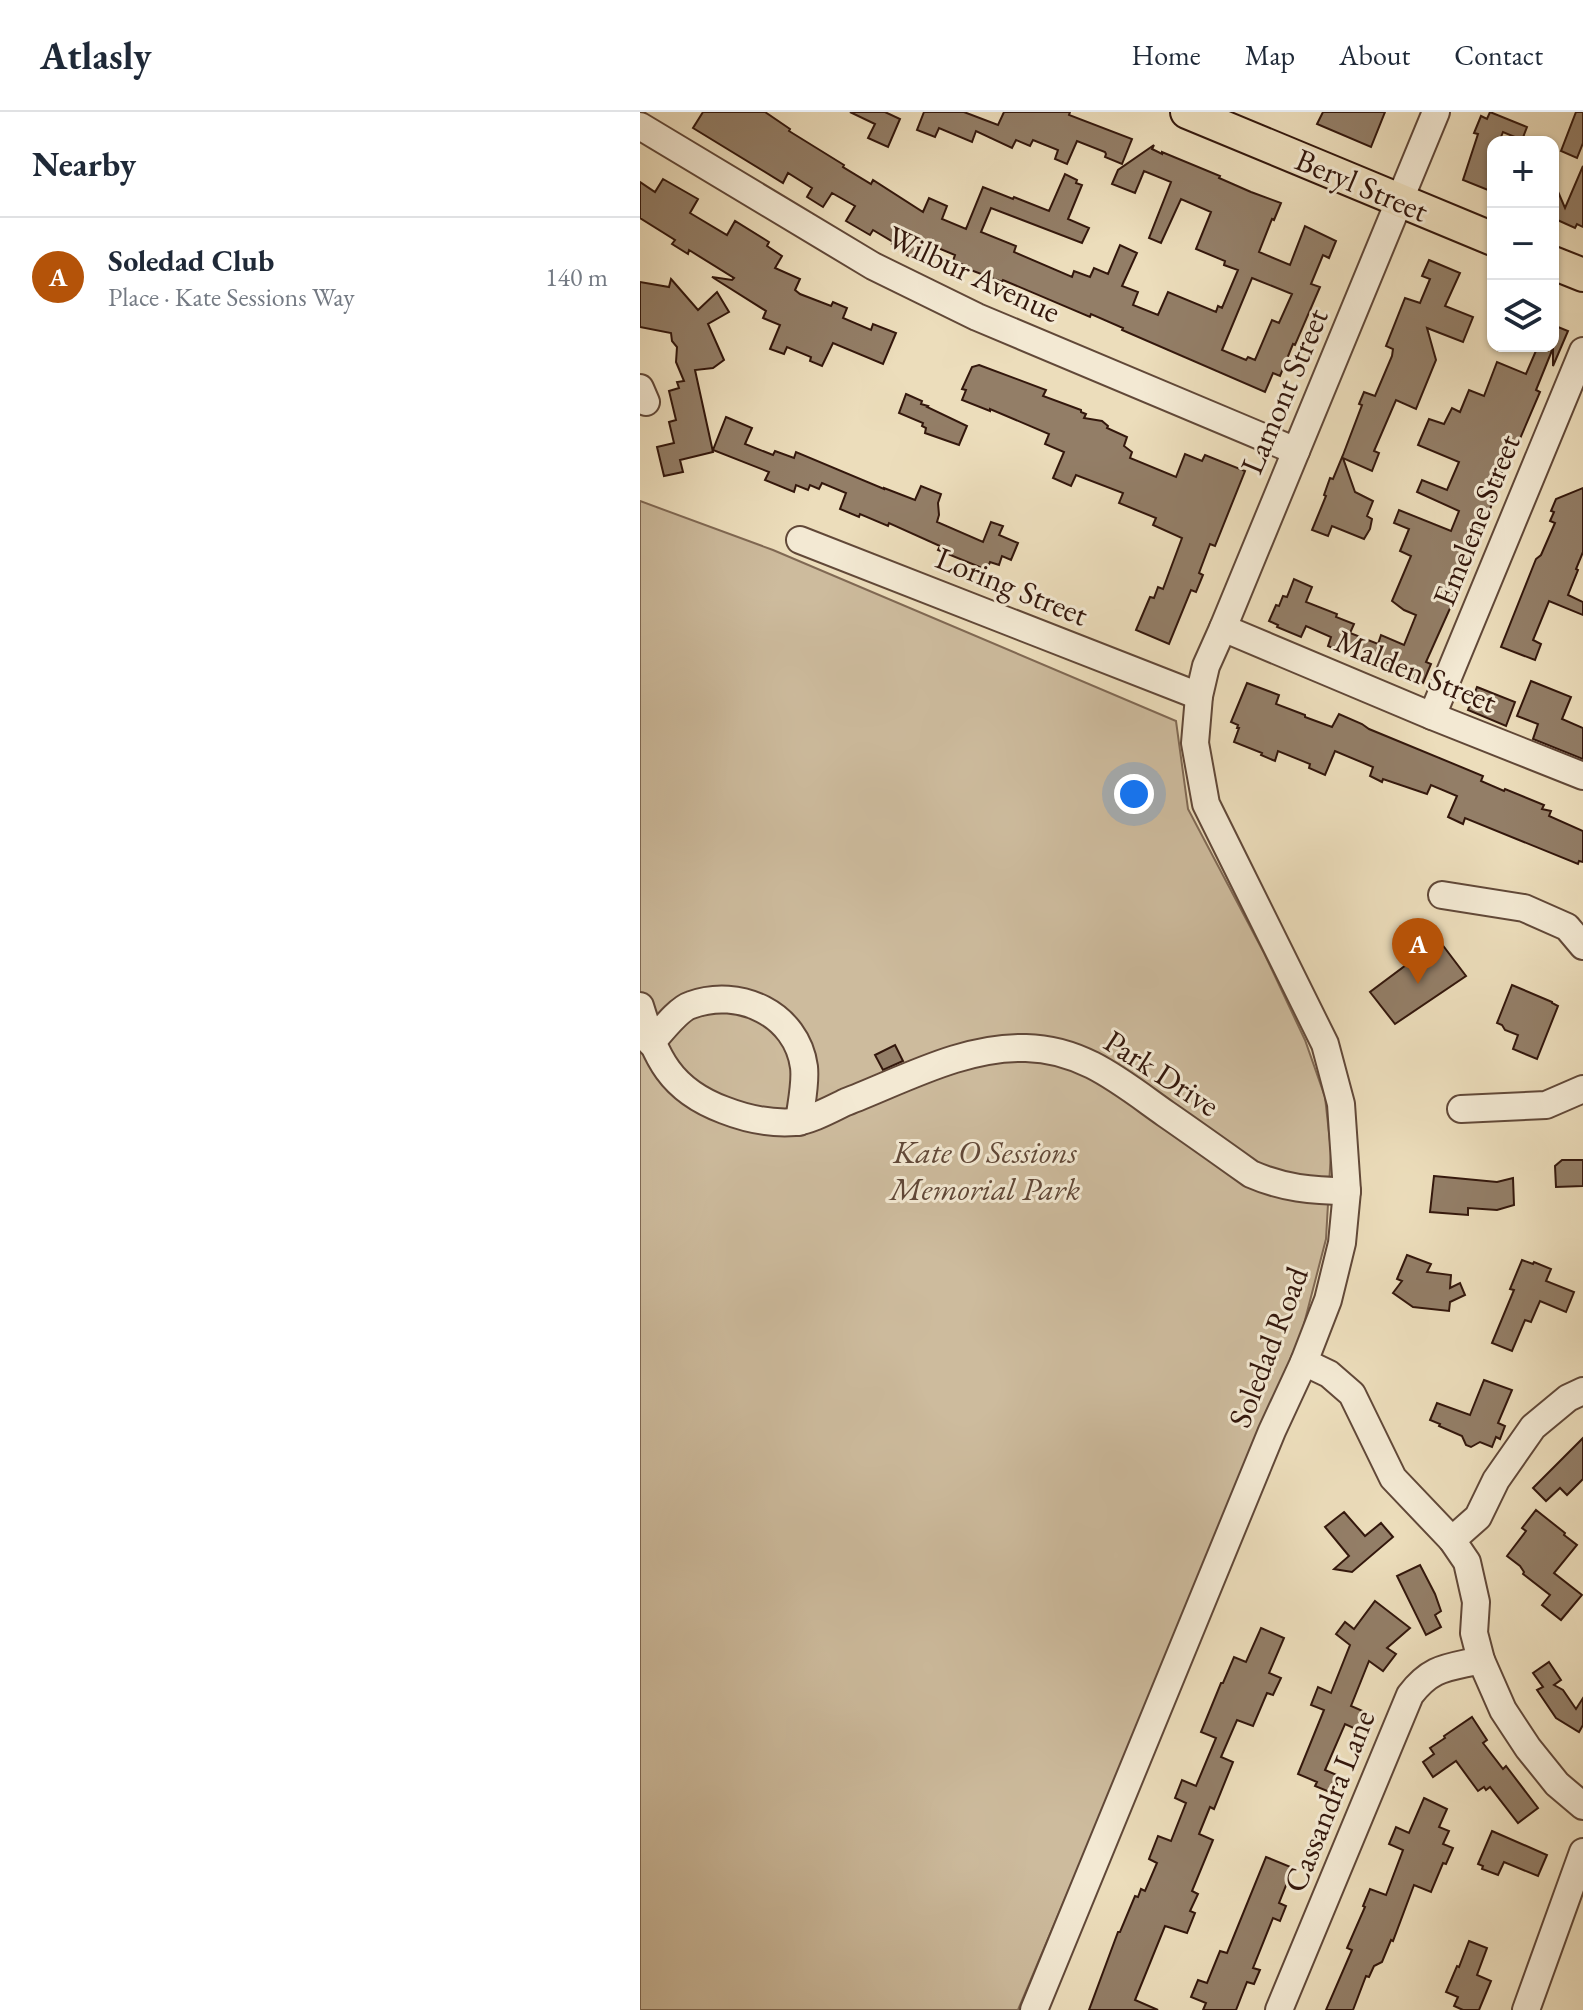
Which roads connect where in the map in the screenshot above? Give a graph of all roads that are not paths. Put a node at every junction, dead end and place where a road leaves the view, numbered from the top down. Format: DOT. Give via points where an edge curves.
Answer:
graph roads {
  1 [pos="1187,112"];
  2 [pos="1436,112"];
  3 [pos="640,126"];
  4 [pos="1398,201"];
  5 [pos="1487,237"];
  6 [pos="1559,265"];
  7 [pos="1583,275"];
  8 [pos="1583,351"];
  9 [pos="1296,451"];
  10 [pos="800,540"];
  11 [pos="1223,628"];
  12 [pos="1199,696"];
  13 [pos="1432,716"];
  14 [pos="1583,776"];
  15 [pos="1442,895"];
  16 [pos="1583,946"];
  17 [pos="640,1006"];
  18 [pos="651,1043"];
  19 [pos="1583,1089"];
  20 [pos="1461,1109"];
  21 [pos="799,1122"];
  22 [pos="1347,1191"];
  23 [pos="1304,1362"];
  24 [pos="1583,1391"];
  25 [pos="1452,1540"];
  26 [pos="1481,1660"];
  27 [pos="1583,1806"];
  28 [pos="1583,1852"];
  29 [pos="1034,2010"];
  30 [pos="1279,2010"];
  31 [pos="1526,2010"];
  1 -- 4 [label="main road, Beryl Street"];
  2 -- 4 [label="street, Lamont Street"];
  3 -- 9 [label="street, Wilbur Avenue" via="873,266 977,317"];
  4 -- 5 [label="main road, Beryl Street"];
  4 -- 9 [label="street, Lamont Street"];
  6 -- 7 [label="main road"];
  8 -- 13 [label="street, Emelene Street"];
  9 -- 11 [label="street, Lamont Street"];
  10 -- 12 [label="street, Loring Street"];
  11 -- 12 [label="street, Lamont Street"];
  11 -- 13 [label="street, Malden Street"];
  12 -- 22 [label="street, Soledad Road" via="1195,743 1206,804 1325,1044 1341,1104"];
  13 -- 14 [label="street, Malden Street"];
  15 -- 16 [label="street" via="1524,908 1567,927"];
  17 -- 18 [label="street, Park Drive"];
  18 -- 21 [label="street, Park Drive" via="675,1079 705,1103 747,1119"];
  18 -- 21 [label="street" via="687,1005 750,1002 795,1037 801,1051"];
  19 -- 20 [label="street" via="1546,1105"];
  21 -- 22 [label="street, Park Drive" via="981,1051 1060,1052 1093,1064 1251,1174 1288,1187"];
  22 -- 23 [label="street, Soledad Road" via="1342,1243 1328,1300"];
  23 -- 25 [label="street" via="1352,1394 1393,1478"];
  23 -- 29 [label="street, Soledad Road"];
  24 -- 25 [label="street" via="1533,1427 1478,1517"];
  25 -- 26 [label="street" via="1467,1562"];
  26 -- 27 [label="street" via="1503,1710 1528,1748"];
  26 -- 30 [label="street, Cassandra Lane" via="1435,1671 1410,1695"];
  28 -- 31 [label="street"];
}
